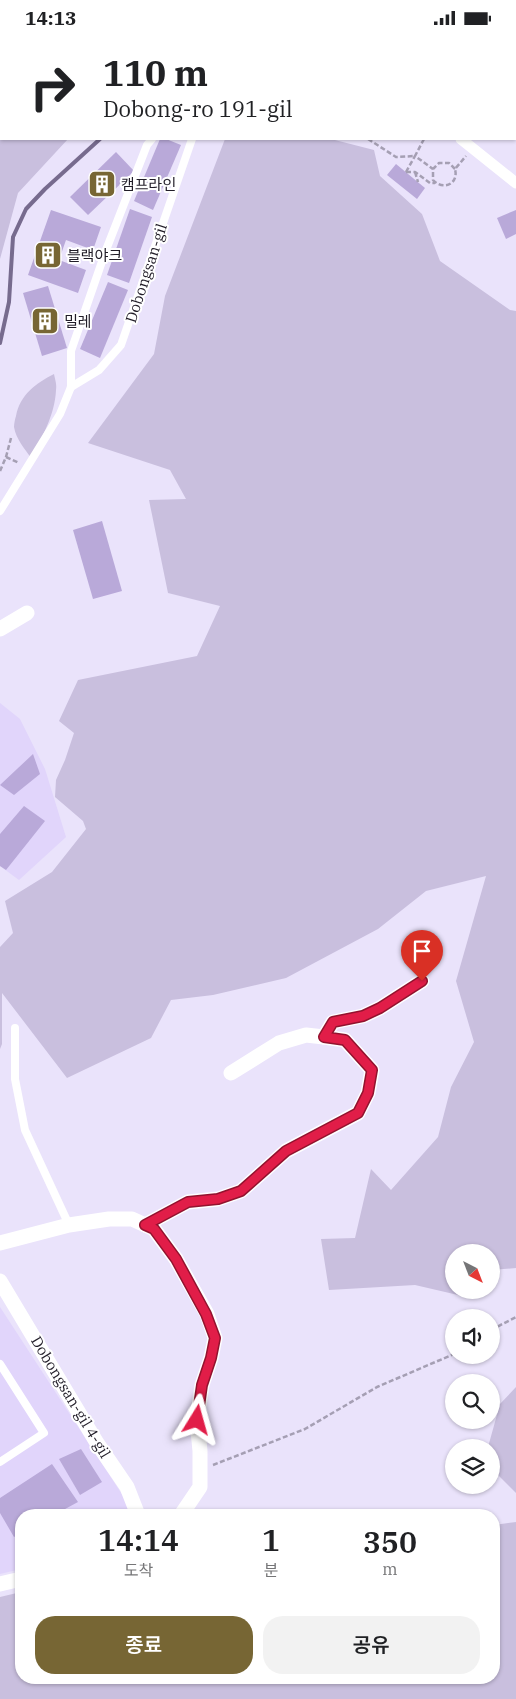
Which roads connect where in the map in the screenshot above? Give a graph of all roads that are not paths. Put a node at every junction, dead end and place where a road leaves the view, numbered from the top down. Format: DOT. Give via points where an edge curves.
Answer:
graph roads {
  1 [pos="151,140"];
  2 [pos="192,140"];
  3 [pos="462,140"];
  4 [pos="516,183"];
  5 [pos="71,387"];
  6 [pos="0,511"];
  7 [pos="28,613"];
  8 [pos="0,629"];
  9 [pos="422,981"];
  10 [pos="15,1028"];
  11 [pos="324,1037"];
  12 [pos="231,1073"];
  13 [pos="69,1225"];
  14 [pos="145,1225"];
  15 [pos="0,1243"];
  16 [pos="0,1281"];
  17 [pos="0,1364"];
  18 [pos="0,1462"];
  19 [pos="136,1509"];
  20 [pos="185,1509"];
  21 [pos="15,1580"];
  22 [pos="0,1584"];
  1 -- 5 [label="lane" via="70,351"];
  2 -- 5 [label="lane, Dobongsan-gil" via="121,345 99,370"];
  3 -- 4 [label="street"];
  5 -- 6 [label="lane" via="60,414"];
  7 -- 8 [label="street"];
  9 -- 11 [label="street" via="363,1016 333,1022"];
  10 -- 13 [label="lane" via="15,1079 25,1130"];
  11 -- 12 [label="street" via="306,1035 279,1043"];
  11 -- 14 [label="street" via="345,1040 372,1070 368,1093 358,1113 286,1151 241,1191 218,1199 188,1202"];
  13 -- 14 [label="street" via="132,1219"];
  13 -- 15 [label="street"];
  14 -- 20 [label="street" via="154,1229 176,1259 206,1314 215,1338 202,1385 197,1420 200,1487"];
  16 -- 19 [label="street, Dobongsan-gil 4-gil" via="127,1487"];
  17 -- 18 [label="lane" via="44,1433"];
  21 -- 22 [label="street"];
}
